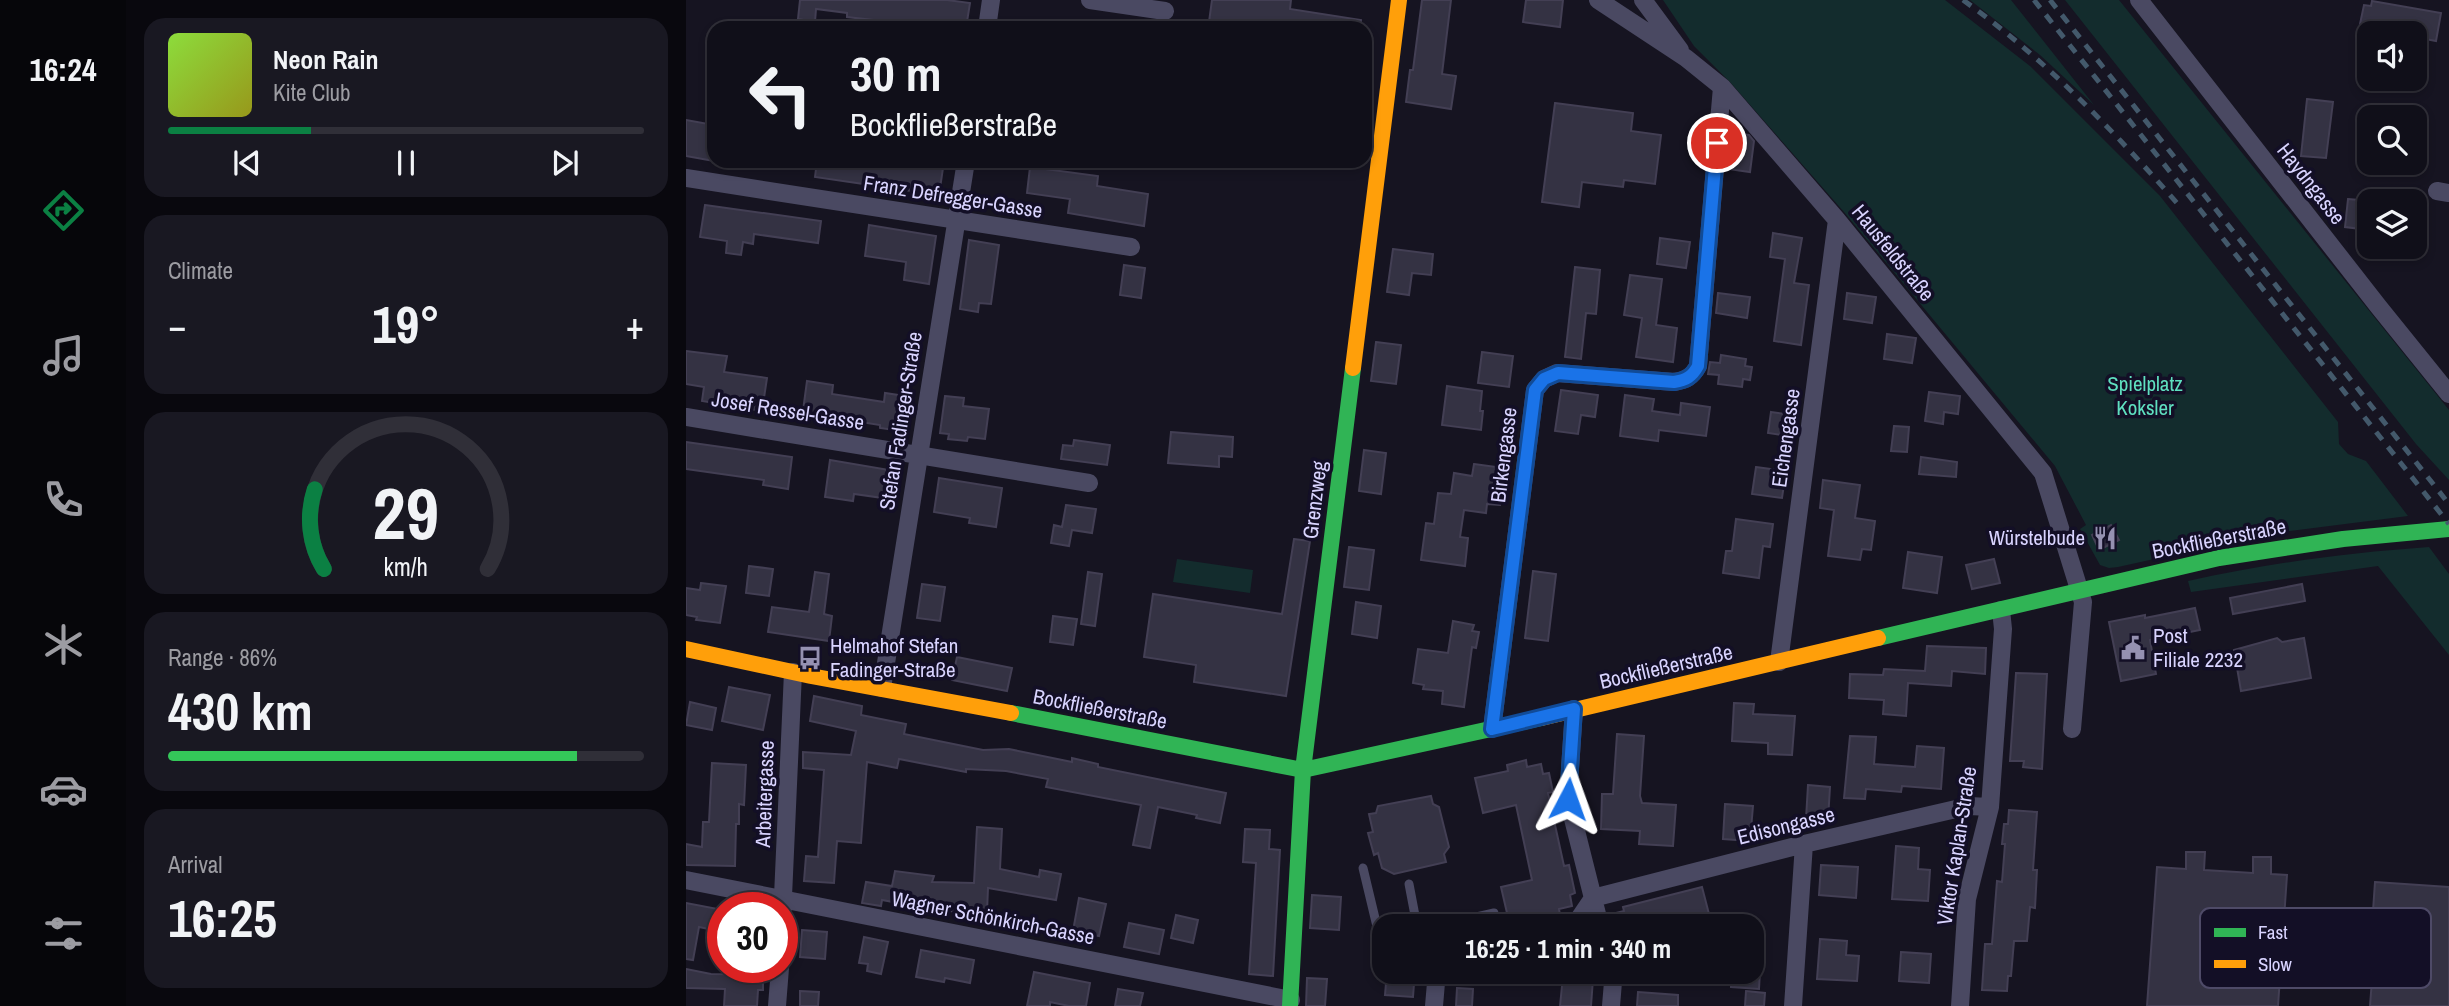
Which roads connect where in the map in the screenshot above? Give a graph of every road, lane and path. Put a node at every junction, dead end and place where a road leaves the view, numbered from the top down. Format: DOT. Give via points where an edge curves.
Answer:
graph roads {
  1 [pos="991,0"];
  2 [pos="1090,0"];
  3 [pos="1399,0"];
  4 [pos="1598,0"];
  5 [pos="1643,0"];
  6 [pos="2140,0"];
  7 [pos="1165,11"];
  8 [pos="988,21"];
  9 [pos="1686,58"];
  10 [pos="1722,87"];
  11 [pos="964,168"];
  12 [pos="686,178"];
  13 [pos="1837,220"];
  14 [pos="956,221"];
  15 [pos="1131,247"];
  16 [pos="2449,394"];
  17 [pos="686,417"];
  18 [pos="919,456"];
  19 [pos="1089,483"];
  20 [pos="2449,529"];
  21 [pos="2080,590"];
  22 [pos="2001,610"];
  23 [pos="686,649"];
  24 [pos="1779,662"];
  25 [pos="793,672"];
  26 [pos="882,688"];
  27 [pos="1574,709"];
  28 [pos="1492,729"];
  29 [pos="2072,729"];
  30 [pos="1303,770"];
  31 [pos="1990,807"];
  32 [pos="1804,844"];
  33 [pos="1363,868"];
  34 [pos="686,880"];
  35 [pos="1409,884"];
  36 [pos="744,892"];
  37 [pos="783,892"];
  38 [pos="1593,898"];
  39 [pos="798,903"];
  40 [pos="1374,914"];
  41 [pos="1415,914"];
  42 [pos="1582,914"];
  43 [pos="1597,914"];
  44 [pos="779,983"];
  45 [pos="1436,984"];
  46 [pos="1614,984"];
  47 [pos="1291,1003"];
  48 [pos="778,1006"];
  49 [pos="1434,1006"];
  50 [pos="1611,1006"];
  51 [pos="1793,1006"];
  52 [pos="1960,1006"];
  1 -- 8 [label="street"];
  2 -- 7 [label="street"];
  3 -- 30 [label="main road, Grenzweg"];
  4 -- 9 [label="street, Hausfeldstraße"];
  5 -- 9 [label="street"];
  6 -- 16 [label="street, Haydngasse"];
  9 -- 10 [label="street, Hausfeldstraße"];
  10 -- 13 [label="street, Hausfeldstraße"];
  10 -- 28 [label="street, Birkengasse" via="1695,373 1674,382 1558,373 1535,390"];
  11 -- 14 [label="street, Stefan Fadinger-Straße"];
  12 -- 14 [label="street, Franz Defregger-Gasse"];
  13 -- 21 [label="street, Hausfeldstraße" via="2043,473"];
  13 -- 24 [label="street, Eichengasse"];
  14 -- 15 [label="street, Franz Defregger-Gasse"];
  14 -- 18 [label="street, Stefan Fadinger-Straße"];
  17 -- 18 [label="street, Josef Ressel-Gasse"];
  18 -- 19 [label="street, Josef Ressel-Gasse"];
  18 -- 26 [label="street, Stefan Fadinger-Straße"];
  20 -- 21 [label="main road, Bockfließerstraße" via="2219,558"];
  21 -- 22 [label="main road, Bockfließerstraße"];
  21 -- 29 [label="street, Hausfeldstraße" via="2083,614"];
  22 -- 24 [label="main road, Bockfließerstraße"];
  22 -- 31 [label="street, Viktor Kaplan-Straße"];
  23 -- 25 [label="main road, Bockfließerstraße"];
  24 -- 27 [label="main road, Bockfließerstraße"];
  25 -- 26 [label="main road, Bockfließerstraße"];
  25 -- 37 [label="street, Arbeitergasse"];
  26 -- 30 [label="main road, Bockfließerstraße"];
  27 -- 28 [label="main road, Bockfließerstraße"];
  27 -- 38 [label="street" via="1568,799"];
  28 -- 30 [label="main road, Bockfließerstraße"];
  30 -- 47 [label="main road, Grenzweg"];
  31 -- 32 [label="street, Edisongasse" via="1969,806"];
  31 -- 52 [label="street, Viktor Kaplan-Straße" via="1967,899"];
  32 -- 38 [label="street, Edisongasse"];
  32 -- 51 [label="street"];
  33 -- 40 [label="lane"];
  34 -- 36 [label="street, Wagner Schönkirch-Gasse"];
  35 -- 41 [label="lane"];
  38 -- 42 [label="street"];
  38 -- 43 [label="street"];
  39 -- 47 [label="street, Wagner Schönkirch-Gasse"];
  44 -- 48 [label="street"];
  45 -- 49 [label="street"];
  46 -- 50 [label="street"];
}
